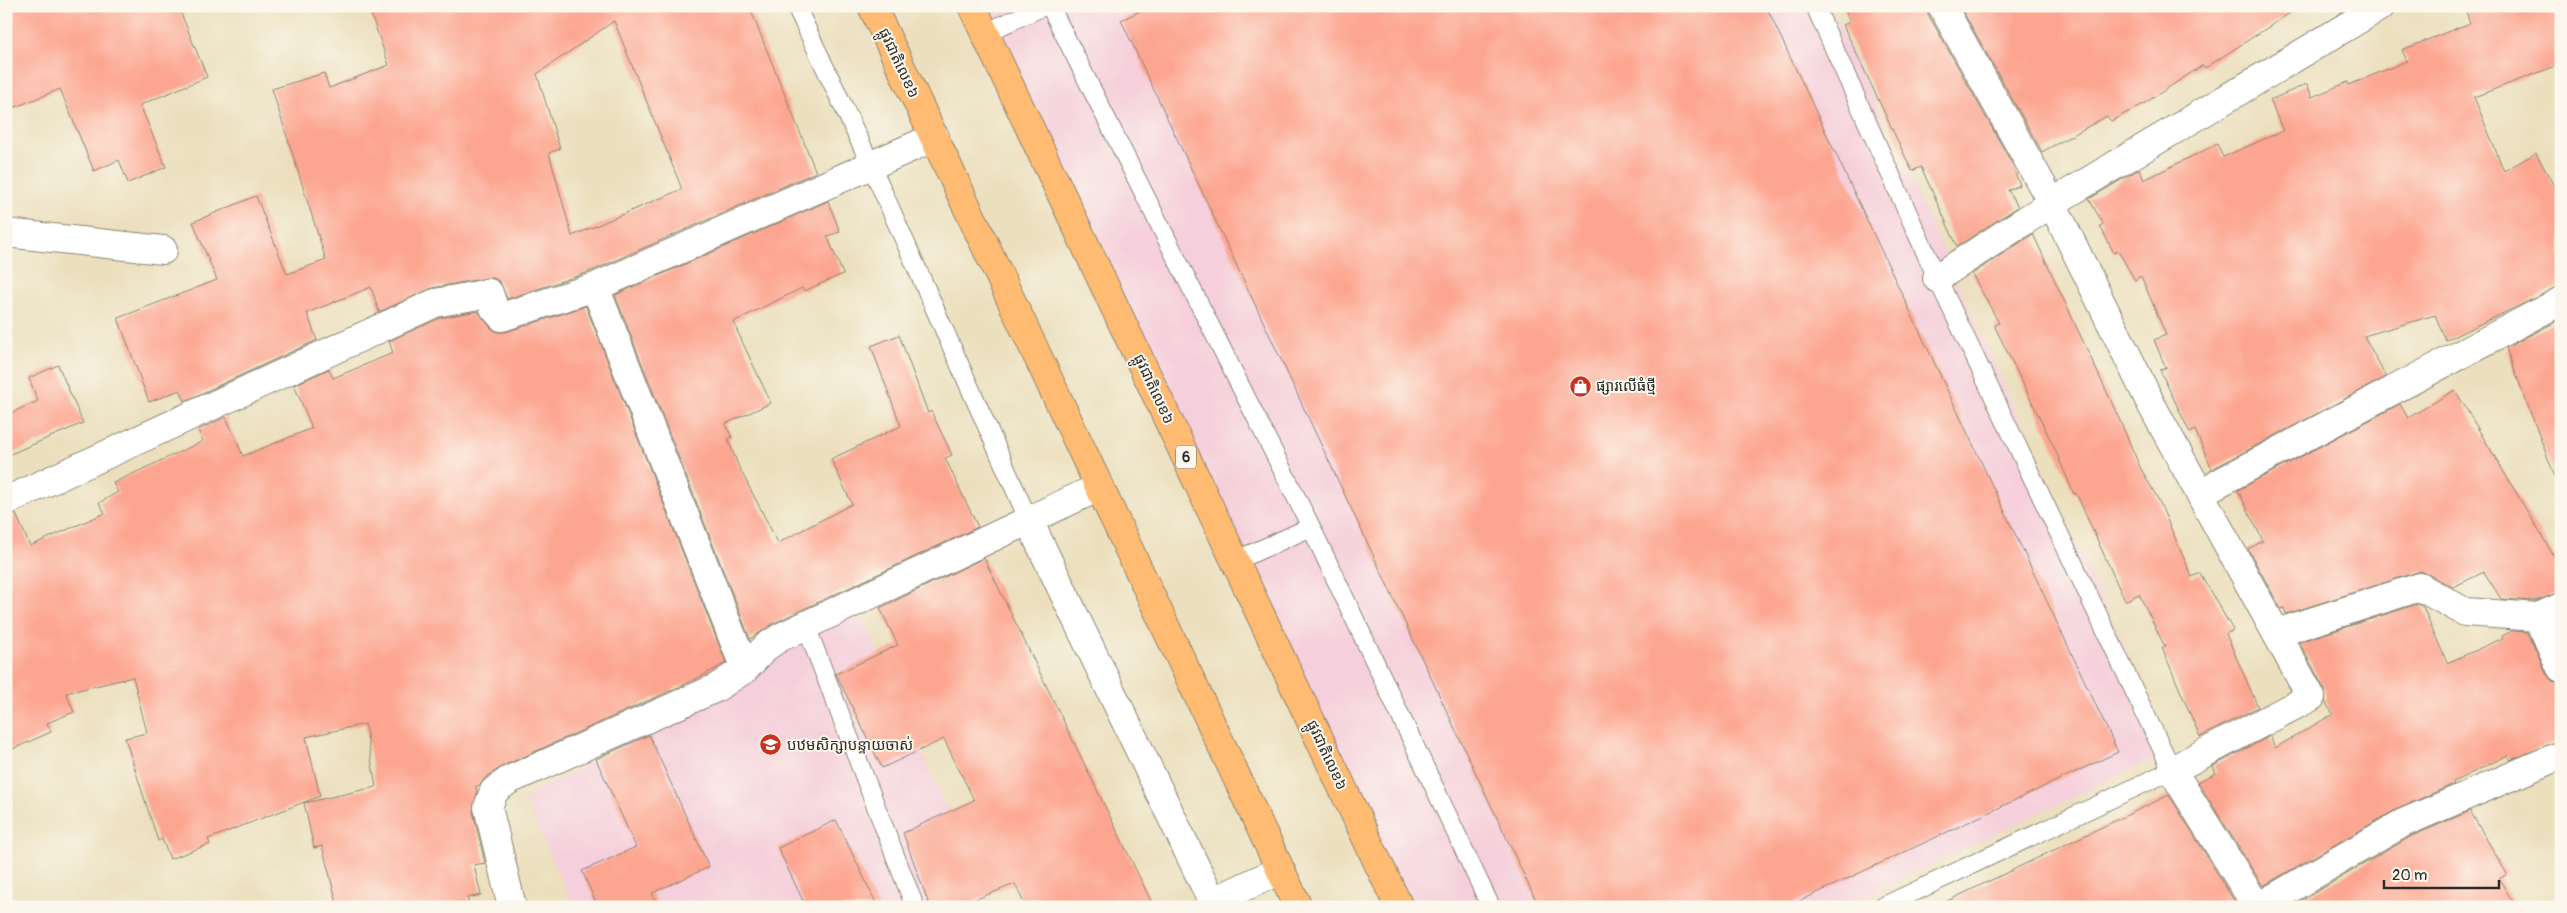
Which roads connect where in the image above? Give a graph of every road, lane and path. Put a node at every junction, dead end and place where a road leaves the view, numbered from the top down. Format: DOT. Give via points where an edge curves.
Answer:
graph roads {
  1 [pos="796,6"];
  2 [pos="872,6"];
  3 [pos="972,6"];
  4 [pos="1044,6"];
  5 [pos="1050,6"];
  6 [pos="1815,6"];
  7 [pos="1942,6"];
  8 [pos="2381,6"];
  9 [pos="985,33"];
  10 [pos="935,138"];
  11 [pos="871,165"];
  12 [pos="2052,203"];
  13 [pos="6,233"];
  14 [pos="163,250"];
  15 [pos="1937,278"];
  16 [pos="595,287"];
  17 [pos="2561,301"];
  18 [pos="1099,487"];
  19 [pos="2200,493"];
  20 [pos="6,501"];
  21 [pos="1029,521"];
  22 [pos="1311,528"];
  23 [pos="1235,561"];
  24 [pos="2549,612"];
  25 [pos="806,626"];
  26 [pos="2277,634"];
  27 [pos="2561,668"];
  28 [pos="745,669"];
  29 [pos="2561,755"];
  30 [pos="2172,770"];
  31 [pos="1280,870"];
  32 [pos="1213,904"];
  33 [pos="512,907"];
  34 [pos="915,907"];
  35 [pos="1298,907"];
  36 [pos="1399,907"];
  37 [pos="1491,907"];
  38 [pos="1882,907"];
  39 [pos="2258,907"];
  1 -- 11 [label="lane"];
  2 -- 10 [label="main road, ផ្លូវជាតិលេខ៦"];
  3 -- 9 [label="main road, ផ្លូវជាតិលេខ៦ / 6"];
  4 -- 9 [label="lane"];
  5 -- 22 [label="lane"];
  6 -- 15 [label="lane"];
  7 -- 12 [label="street"];
  8 -- 12 [label="street"];
  9 -- 23 [label="main road, ផ្លូវជាតិលេខ៦ / 6"];
  10 -- 11 [label="street"];
  10 -- 18 [label="main road, ផ្លូវជាតិលេខ៦"];
  11 -- 16 [label="street"];
  11 -- 21 [label="lane"];
  12 -- 15 [label="street"];
  12 -- 19 [label="street" via="2152,406"];
  13 -- 14 [label="street"];
  15 -- 30 [label="lane"];
  16 -- 20 [label="street" via="502,317 494,308 489,293 436,303"];
  16 -- 28 [label="street"];
  17 -- 19 [label="street"];
  18 -- 21 [label="street"];
  18 -- 31 [label="main road, ផ្លូវជាតិលេខ៦"];
  19 -- 26 [label="street"];
  21 -- 25 [label="street"];
  21 -- 32 [label="street"];
  22 -- 23 [label="lane"];
  22 -- 37 [label="lane"];
  23 -- 36 [label="main road, ផ្លូវជាតិលេខ៦ / 6"];
  24 -- 26 [label="street" via="2465,612 2420,587"];
  24 -- 27 [label="street"];
  25 -- 28 [label="street" via="767,646"];
  25 -- 34 [label="lane"];
  26 -- 30 [label="street" via="2311,697"];
  28 -- 33 [label="street" via="716,688 509,780 494,791 488,807"];
  29 -- 39 [label="street" via="2403,823"];
  30 -- 38 [label="lane"];
  30 -- 39 [label="street"];
  31 -- 32 [label="street"];
  31 -- 35 [label="main road, ផ្លូវជាតិលេខ៦"];
}
